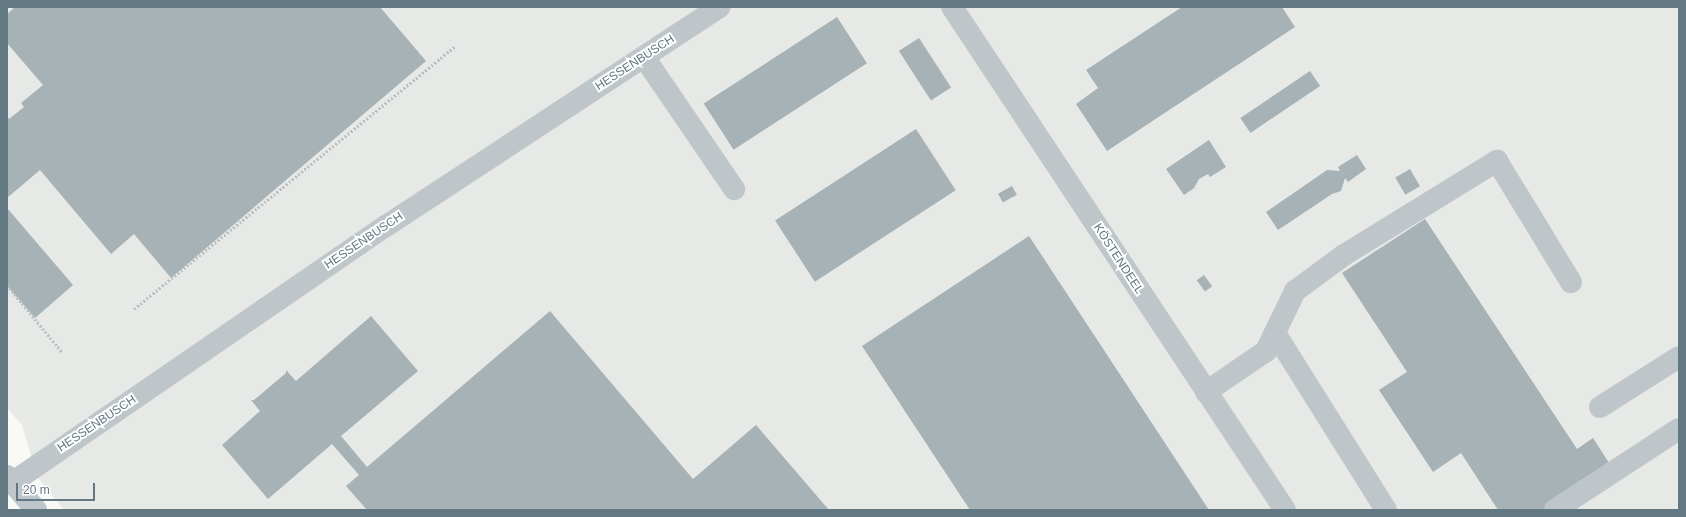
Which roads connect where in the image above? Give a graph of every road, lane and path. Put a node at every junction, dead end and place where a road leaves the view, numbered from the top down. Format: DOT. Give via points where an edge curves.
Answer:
graph roads {
  1 [pos="720,7"];
  2 [pos="952,7"];
  3 [pos="454,47"];
  4 [pos="644,57"];
  5 [pos="734,189"];
  6 [pos="1571,282"];
  7 [pos="7,285"];
  8 [pos="134,309"];
  9 [pos="1275,332"];
  10 [pos="62,352"];
  11 [pos="1679,358"];
  12 [pos="1206,392"];
  13 [pos="1600,407"];
  14 [pos="1679,429"];
  15 [pos="10,479"];
  16 [pos="36,510"];
  17 [pos="1285,510"];
  18 [pos="1386,510"];
  19 [pos="1555,510"];
  1 -- 4 [label="street, HESSENBUSCH"];
  2 -- 12 [label="street, KÖSTENDEEL"];
  3 -- 8 [label="path"];
  4 -- 5 [label="street"];
  4 -- 15 [label="street, HESSENBUSCH" via="386,226"];
  6 -- 9 [label="street" via="1497,161 1344,255 1295,292"];
  7 -- 10 [label="path"];
  9 -- 12 [label="street" via="1266,350"];
  9 -- 18 [label="street"];
  11 -- 13 [label="street"];
  12 -- 17 [label="street, KÖSTENDEEL"];
  14 -- 19 [label="street"];
  15 -- 16 [label="street"];
}
